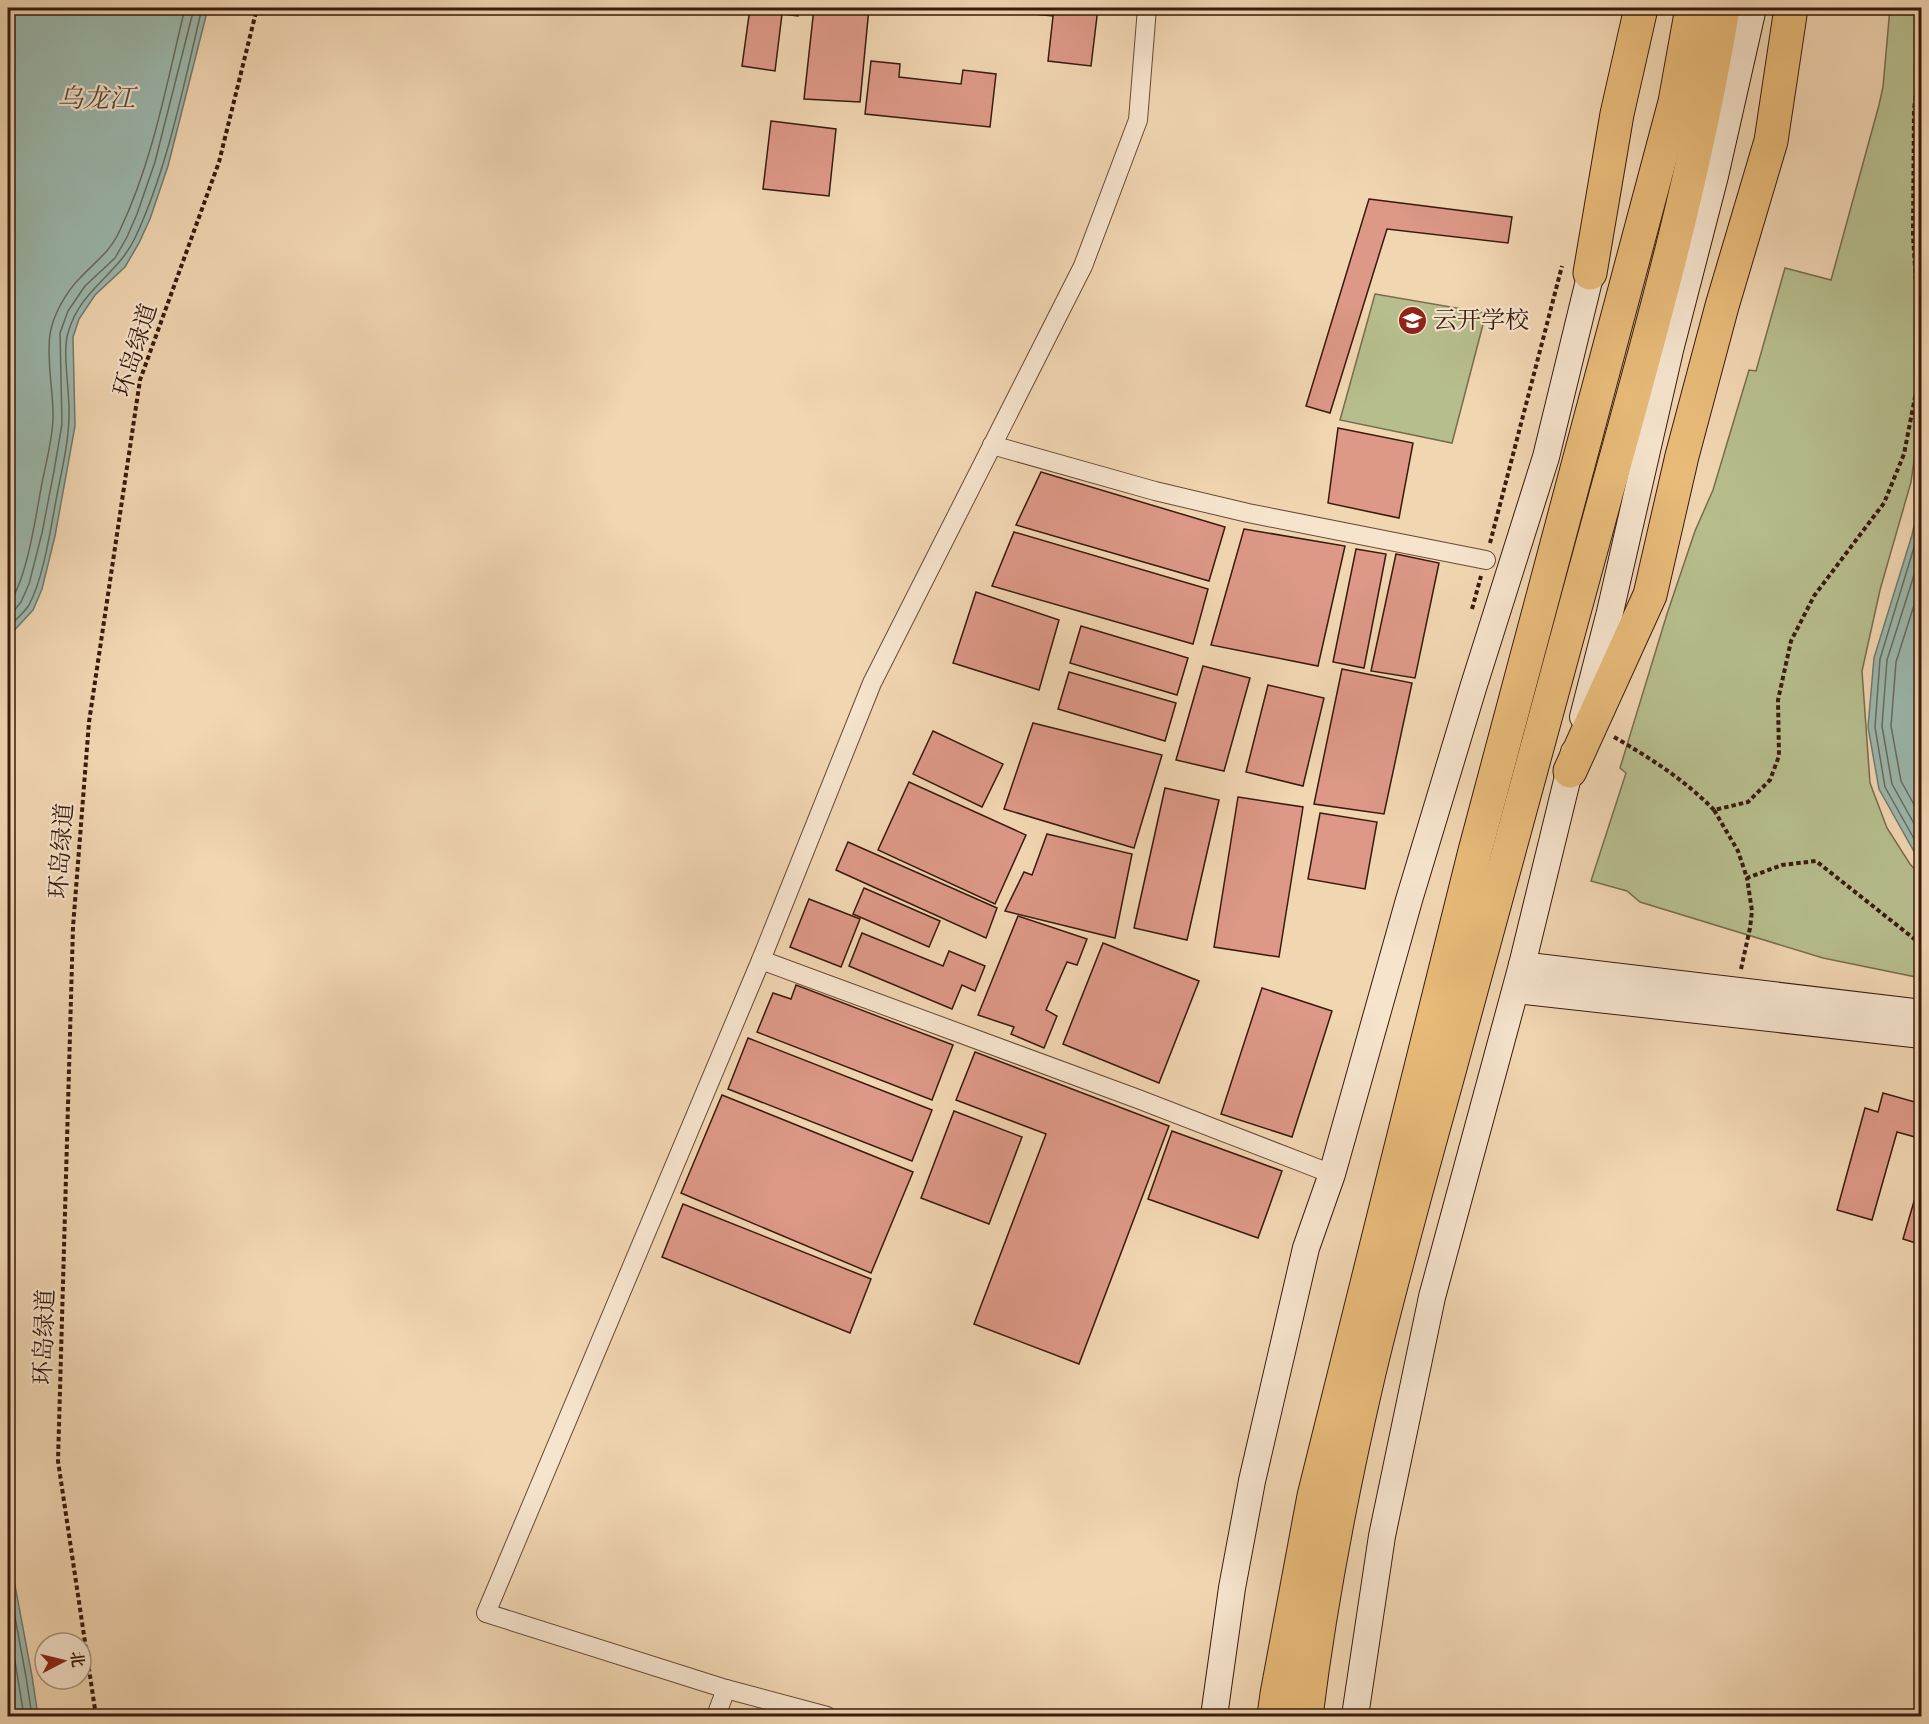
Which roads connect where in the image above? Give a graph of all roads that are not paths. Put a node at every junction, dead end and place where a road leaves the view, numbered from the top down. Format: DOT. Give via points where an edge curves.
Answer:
graph roads {
  1 [pos="1148,8"];
  2 [pos="1641,8"];
  3 [pos="1655,8"];
  4 [pos="1692,8"];
  5 [pos="1723,8"];
  6 [pos="1753,8"];
  7 [pos="1791,8"];
  8 [pos="1576,269"];
  9 [pos="992,445"];
  10 [pos="1486,560"];
  11 [pos="1570,771"];
  12 [pos="761,960"];
  13 [pos="1522,965"];
  14 [pos="1516,990"];
  15 [pos="1922,1013"];
  16 [pos="1922,1035"];
  17 [pos="1332,1174"];
  18 [pos="726,1689"];
  19 [pos="716,1716"];
  20 [pos="827,1716"];
  21 [pos="1214,1716"];
  22 [pos="1274,1716"];
  23 [pos="1306,1716"];
  24 [pos="1354,1716"];
  1 -- 9 [label="street" via="1138,120 1083,266"];
  2 -- 8 [label="highway"];
  3 -- 8 [label="main road" via="1636,100"];
  4 -- 22 [label="highway" via="1675,102 1474,851 1314,1496"];
  5 -- 23 [label="highway" via="1701,127 1630,408 1368,1376 1330,1559"];
  6 -- 11 [label="main road"];
  7 -- 11 [label="highway" via="1771,141 1682,456 1650,595"];
  8 -- 17 [label="main road" via="1546,457 1409,900"];
  9 -- 10 [label="street" via="1236,511"];
  9 -- 12 [label="street" via="872,683"];
  11 -- 13 [label="main road"];
  12 -- 17 [label="street"];
  12 -- 18 [label="street" via="486,1613"];
  13 -- 14 [label="main road"];
  13 -- 15 [label="main road"];
  14 -- 16 [label="main road"];
  14 -- 24 [label="main road" via="1425,1328 1382,1536"];
  17 -- 21 [label="main road" via="1306,1248 1252,1480"];
  18 -- 19 [label="street"];
  18 -- 20 [label="street"];
}
